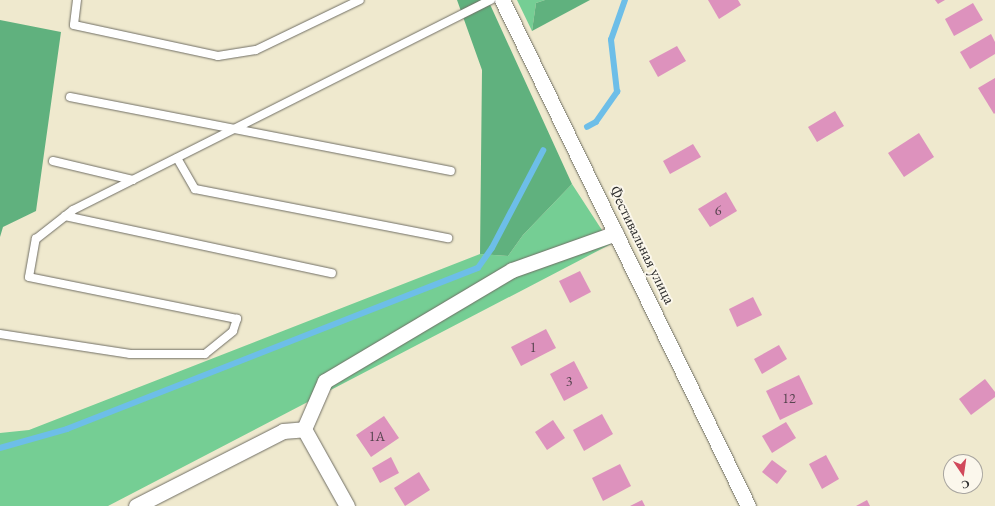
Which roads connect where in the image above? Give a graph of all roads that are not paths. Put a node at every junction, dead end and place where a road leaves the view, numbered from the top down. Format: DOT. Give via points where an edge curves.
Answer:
graph roads {
  1 [pos="77,0"];
  2 [pos="360,0"];
  3 [pos="491,0"];
  4 [pos="502,0"];
  5 [pos="70,97"];
  6 [pos="235,128"];
  7 [pos="177,158"];
  8 [pos="54,161"];
  9 [pos="451,170"];
  10 [pos="133,180"];
  11 [pos="65,216"];
  12 [pos="616,233"];
  13 [pos="448,238"];
  14 [pos="332,273"];
  15 [pos="0,334"];
  16 [pos="304,429"];
  17 [pos="136,506"];
  18 [pos="347,506"];
  19 [pos="748,506"];
  1 -- 2 [label="lane" via="74,25 218,56 256,50"];
  3 -- 6 [label="lane"];
  4 -- 12 [label="street, Фестивальная улица"];
  5 -- 6 [label="lane"];
  6 -- 7 [label="lane"];
  6 -- 9 [label="lane"];
  7 -- 10 [label="lane"];
  7 -- 13 [label="lane" via="195,189"];
  8 -- 10 [label="lane"];
  10 -- 11 [label="lane"];
  11 -- 14 [label="lane"];
  11 -- 15 [label="lane" via="36,239 29,277 237,319 233,331 205,354 130,354"];
  12 -- 16 [label="street" via="512,270 325,381"];
  12 -- 19 [label="street, Фестивальная улица"];
  16 -- 17 [label="street" via="283,431"];
  16 -- 18 [label="street"];
}
